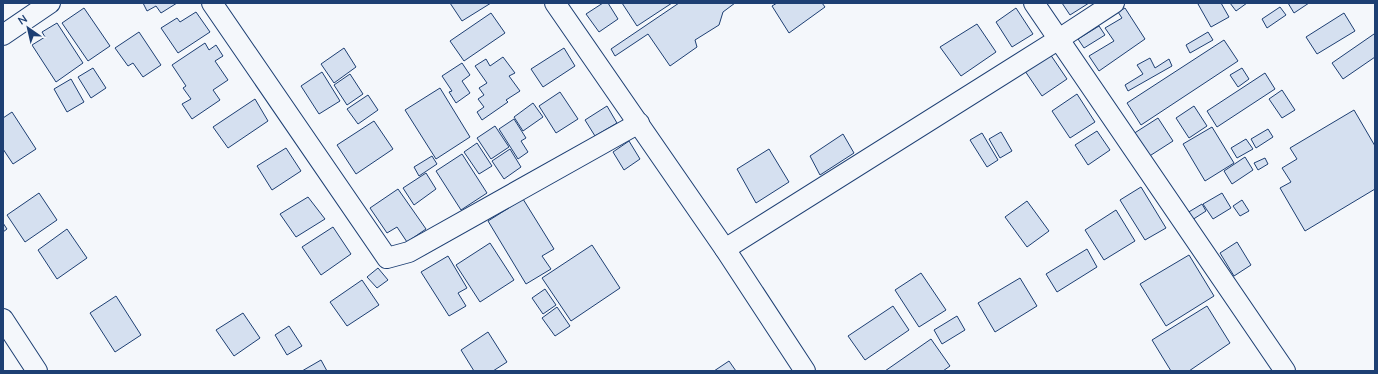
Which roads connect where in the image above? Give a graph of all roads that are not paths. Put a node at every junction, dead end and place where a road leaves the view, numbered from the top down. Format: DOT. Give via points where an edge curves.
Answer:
graph roads {
  1 [pos="50,3"];
  2 [pos="212,3"];
  3 [pos="555,3"];
  4 [pos="1034,3"];
  5 [pos="1114,3"];
  6 [pos="3,36"];
  7 [pos="1059,39"];
  8 [pos="639,123"];
  9 [pos="725,249"];
  10 [pos="3,319"];
  11 [pos="37,371"];
  12 [pos="805,371"];
  13 [pos="1285,371"];
  1 -- 6 [label="street"];
  2 -- 8 [label="street" via="387,258 409,252"];
  3 -- 8 [label="street"];
  4 -- 7 [label="street"];
  5 -- 7 [label="street"];
  7 -- 9 [label="street"];
  7 -- 13 [label="street"];
  8 -- 9 [label="street"];
  9 -- 12 [label="street"];
  10 -- 11 [label="street"];
}
